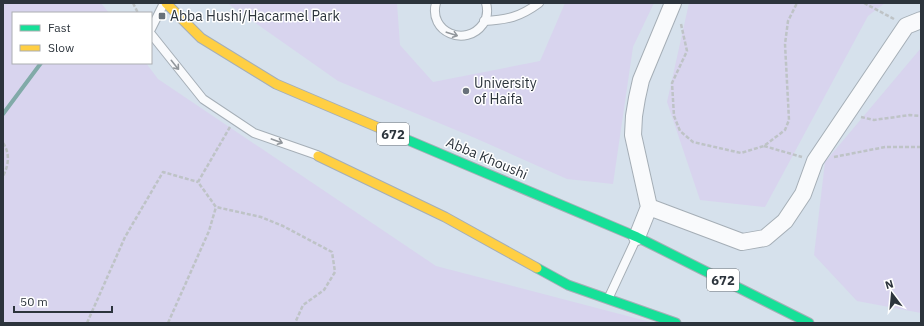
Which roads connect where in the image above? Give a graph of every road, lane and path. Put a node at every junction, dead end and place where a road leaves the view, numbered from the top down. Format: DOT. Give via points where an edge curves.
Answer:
graph roads {
  1 [pos="133,3"];
  2 [pos="165,3"];
  3 [pos="436,3"];
  4 [pos="486,3"];
  5 [pos="539,3"];
  6 [pos="797,3"];
  7 [pos="864,3"];
  8 [pos="671,6"];
  9 [pos="138,12"];
  10 [pos="921,20"];
  11 [pos="484,21"];
  12 [pos="906,26"];
  13 [pos="152,27"];
  14 [pos="152,35"];
  15 [pos="851,108"];
  16 [pos="921,116"];
  17 [pos="234,120"];
  18 [pos="3,143"];
  19 [pos="764,146"];
  20 [pos="921,147"];
  21 [pos="318,156"];
  22 [pos="815,161"];
  23 [pos="3,176"];
  24 [pos="198,182"];
  25 [pos="216,207"];
  26 [pos="649,207"];
  27 [pos="637,236"];
  28 [pos="608,300"];
  29 [pos="87,323"];
  30 [pos="168,323"];
  31 [pos="295,323"];
  32 [pos="676,323"];
  33 [pos="809,323"];
  1 -- 9 [label="path"];
  2 -- 13 [label="lane"];
  2 -- 27 [label="main road, Abba Khoushi / 672" via="201,38 276,84"];
  3 -- 11 [label="lane, one-way" via="435,17 439,25 454,35 471,34 479,29"];
  4 -- 11 [label="lane"];
  5 -- 11 [label="lane" via="525,13 501,20"];
  6 -- 19 [label="path" via="788,21 785,44 789,120 785,130"];
  7 -- 12 [label="path"];
  8 -- 19 [label="path" via="678,14 687,51 672,82 674,116 680,131 693,142 741,153"];
  8 -- 26 [label="street" via="641,80 634,116 633,134"];
  10 -- 12 [label="street"];
  12 -- 15 [label="street"];
  14 -- 17 [label="lane, one-way" via="203,99"];
  15 -- 16 [label="path" via="857,116 874,120"];
  15 -- 22 [label="street"];
  17 -- 21 [label="lane, one-way" via="254,133"];
  17 -- 24 [label="path"];
  18 -- 23 [label="path" via="9,156"];
  19 -- 22 [label="path"];
  20 -- 22 [label="path" via="885,147"];
  21 -- 28 [label="main road" via="445,217 568,285"];
  22 -- 26 [label="street" via="802,194 785,221 765,238 742,242"];
  24 -- 25 [label="path"];
  24 -- 29 [label="path" via="162,172 125,237"];
  25 -- 30 [label="path" via="209,231"];
  25 -- 31 [label="path" via="261,217 332,252 335,272 324,290 303,305"];
  26 -- 27 [label="street"];
  27 -- 28 [label="lane"];
  27 -- 33 [label="main road, Abba Khoushi / 672"];
  28 -- 32 [label="main road"];
}
